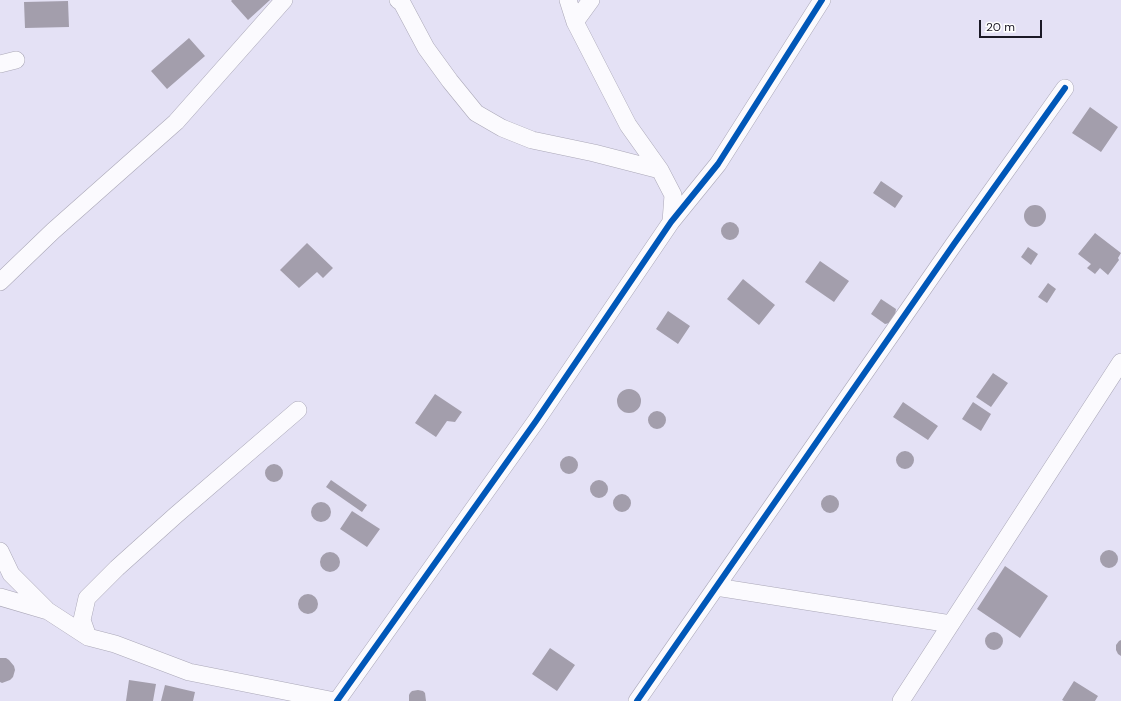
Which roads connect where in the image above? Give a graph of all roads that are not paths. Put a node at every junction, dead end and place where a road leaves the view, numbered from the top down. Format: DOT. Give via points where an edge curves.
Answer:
graph roads {
  1 [pos="284,0"];
  2 [pos="398,0"];
  3 [pos="568,0"];
  4 [pos="591,0"];
  5 [pos="822,0"];
  6 [pos="575,22"];
  7 [pos="1065,88"];
  8 [pos="660,170"];
  9 [pos="671,222"];
  10 [pos="0,282"];
  11 [pos="1121,362"];
  12 [pos="298,410"];
  13 [pos="0,551"];
  14 [pos="716,587"];
  15 [pos="0,597"];
  16 [pos="48,611"];
  17 [pos="951,624"];
  18 [pos="88,637"];
  19 [pos="336,701"];
  20 [pos="637,701"];
  21 [pos="901,701"];
  1 -- 10 [label="street" via="176,122 53,231"];
  2 -- 8 [label="street" via="430,53 476,113 502,128 532,140"];
  3 -- 6 [label="street"];
  4 -- 6 [label="street"];
  5 -- 9 [label="street" via="718,164"];
  6 -- 8 [label="street" via="628,125"];
  7 -- 14 [label="street"];
  8 -- 9 [label="street" via="673,195"];
  9 -- 19 [label="street" via="536,421"];
  11 -- 17 [label="street"];
  12 -- 18 [label="street" via="164,526 87,598 82,620"];
  13 -- 16 [label="street" via="11,574"];
  14 -- 17 [label="street"];
  14 -- 20 [label="street"];
  15 -- 16 [label="street"];
  16 -- 18 [label="street"];
  17 -- 21 [label="street"];
  18 -- 19 [label="street" via="115,644 189,672"];
}
